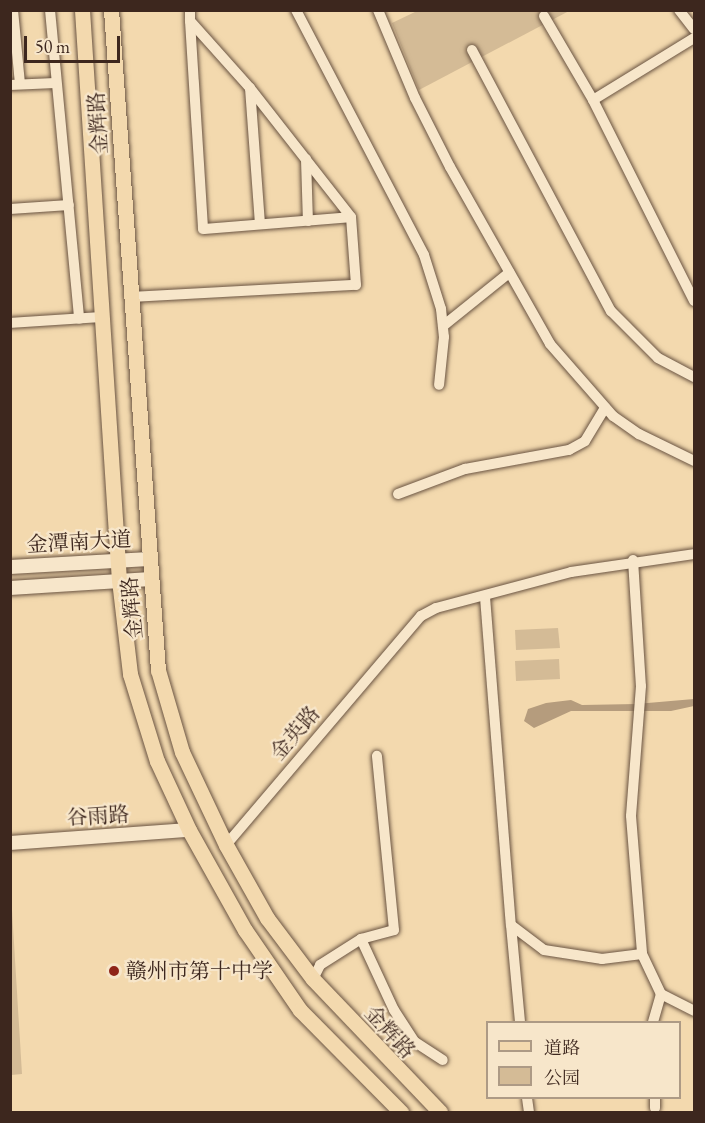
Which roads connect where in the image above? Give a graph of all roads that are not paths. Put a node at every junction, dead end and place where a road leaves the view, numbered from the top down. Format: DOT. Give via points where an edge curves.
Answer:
graph roads {
  1 [pos="13,10"];
  2 [pos="50,10"];
  3 [pos="82,10"];
  4 [pos="111,10"];
  5 [pos="296,10"];
  6 [pos="378,10"];
  7 [pos="679,10"];
  8 [pos="190,16"];
  9 [pos="544,16"];
  10 [pos="694,29"];
  11 [pos="694,38"];
  12 [pos="472,50"];
  13 [pos="55,82"];
  14 [pos="15,85"];
  15 [pos="250,88"];
  16 [pos="593,100"];
  17 [pos="306,159"];
  18 [pos="69,205"];
  19 [pos="10,209"];
  20 [pos="351,217"];
  21 [pos="308,221"];
  22 [pos="260,224"];
  23 [pos="509,273"];
  24 [pos="131,297"];
  25 [pos="694,301"];
  26 [pos="104,317"];
  27 [pos="79,319"];
  28 [pos="10,323"];
  29 [pos="442,326"];
  30 [pos="694,374"];
  31 [pos="439,385"];
  32 [pos="605,408"];
  33 [pos="694,460"];
  34 [pos="398,494"];
  35 [pos="694,554"];
  36 [pos="149,559"];
  37 [pos="118,560"];
  38 [pos="633,560"];
  39 [pos="10,567"];
  40 [pos="151,579"];
  41 [pos="119,580"];
  42 [pos="10,588"];
  43 [pos="485,597"];
  44 [pos="377,756"];
  45 [pos="189,830"];
  46 [pos="10,843"];
  47 [pos="226,845"];
  48 [pos="511,925"];
  49 [pos="361,939"];
  50 [pos="642,954"];
  51 [pos="312,979"];
  52 [pos="661,994"];
  53 [pos="694,1011"];
  54 [pos="520,1021"];
  55 [pos="654,1021"];
  56 [pos="444,1059"];
  57 [pos="401,1113"];
  58 [pos="440,1113"];
  1 -- 14 [label="street"];
  2 -- 13 [label="street"];
  3 -- 26 [label="main road, 金辉路"];
  4 -- 24 [label="main road, 金辉路"];
  5 -- 29 [label="street" via="424,255"];
  6 -- 23 [label="street" via="415,98"];
  7 -- 10 [label="street"];
  8 -- 15 [label="street"];
  8 -- 22 [label="street" via="203,229"];
  9 -- 16 [label="street"];
  11 -- 16 [label="street"];
  12 -- 30 [label="street" via="611,311 658,358"];
  13 -- 14 [label="street"];
  13 -- 18 [label="street"];
  15 -- 17 [label="street"];
  15 -- 22 [label="street"];
  16 -- 25 [label="street"];
  17 -- 20 [label="street"];
  17 -- 21 [label="street"];
  18 -- 19 [label="street"];
  18 -- 27 [label="street"];
  20 -- 21 [label="street"];
  20 -- 24 [label="street" via="356,285"];
  21 -- 22 [label="street"];
  23 -- 29 [label="street"];
  23 -- 32 [label="street" via="550,344"];
  24 -- 36 [label="main road, 金辉路"];
  26 -- 27 [label="street"];
  26 -- 37 [label="main road, 金辉路"];
  27 -- 28 [label="street"];
  29 -- 31 [label="street"];
  32 -- 33 [label="street" via="639,434"];
  32 -- 34 [label="street" via="585,441 569,450 465,469"];
  35 -- 38 [label="street, 金英路"];
  36 -- 37 [label="main road, 金潭南大道"];
  36 -- 40 [label="main road, 金辉路"];
  37 -- 39 [label="main road, 金潭南大道"];
  37 -- 41 [label="main road, 金辉路"];
  38 -- 43 [label="street, 金英路" via="571,572"];
  38 -- 50 [label="street" via="640,718 631,816"];
  40 -- 41 [label="main road, 金潭南大道"];
  40 -- 47 [label="main road, 金辉路" via="161,680 182,752"];
  41 -- 42 [label="main road, 金潭南大道"];
  41 -- 45 [label="main road, 金辉路" via="130,674 157,761"];
  43 -- 47 [label="street, 金英路" via="436,608 421,616"];
  43 -- 48 [label="street"];
  44 -- 49 [label="street" via="394,930"];
  45 -- 46 [label="main road, 谷雨路"];
  45 -- 57 [label="main road, 金辉路" via="245,930 300,1010"];
  47 -- 51 [label="main road, 金辉路" via="267,918"];
  48 -- 50 [label="street" via="544,950 602,959"];
  48 -- 54 [label="street"];
  49 -- 51 [label="street" via="320,965"];
  49 -- 56 [label="street" via="394,1010 415,1042"];
  50 -- 52 [label="street"];
  51 -- 58 [label="main road, 金辉路"];
  52 -- 53 [label="street"];
  52 -- 55 [label="street"];
}
